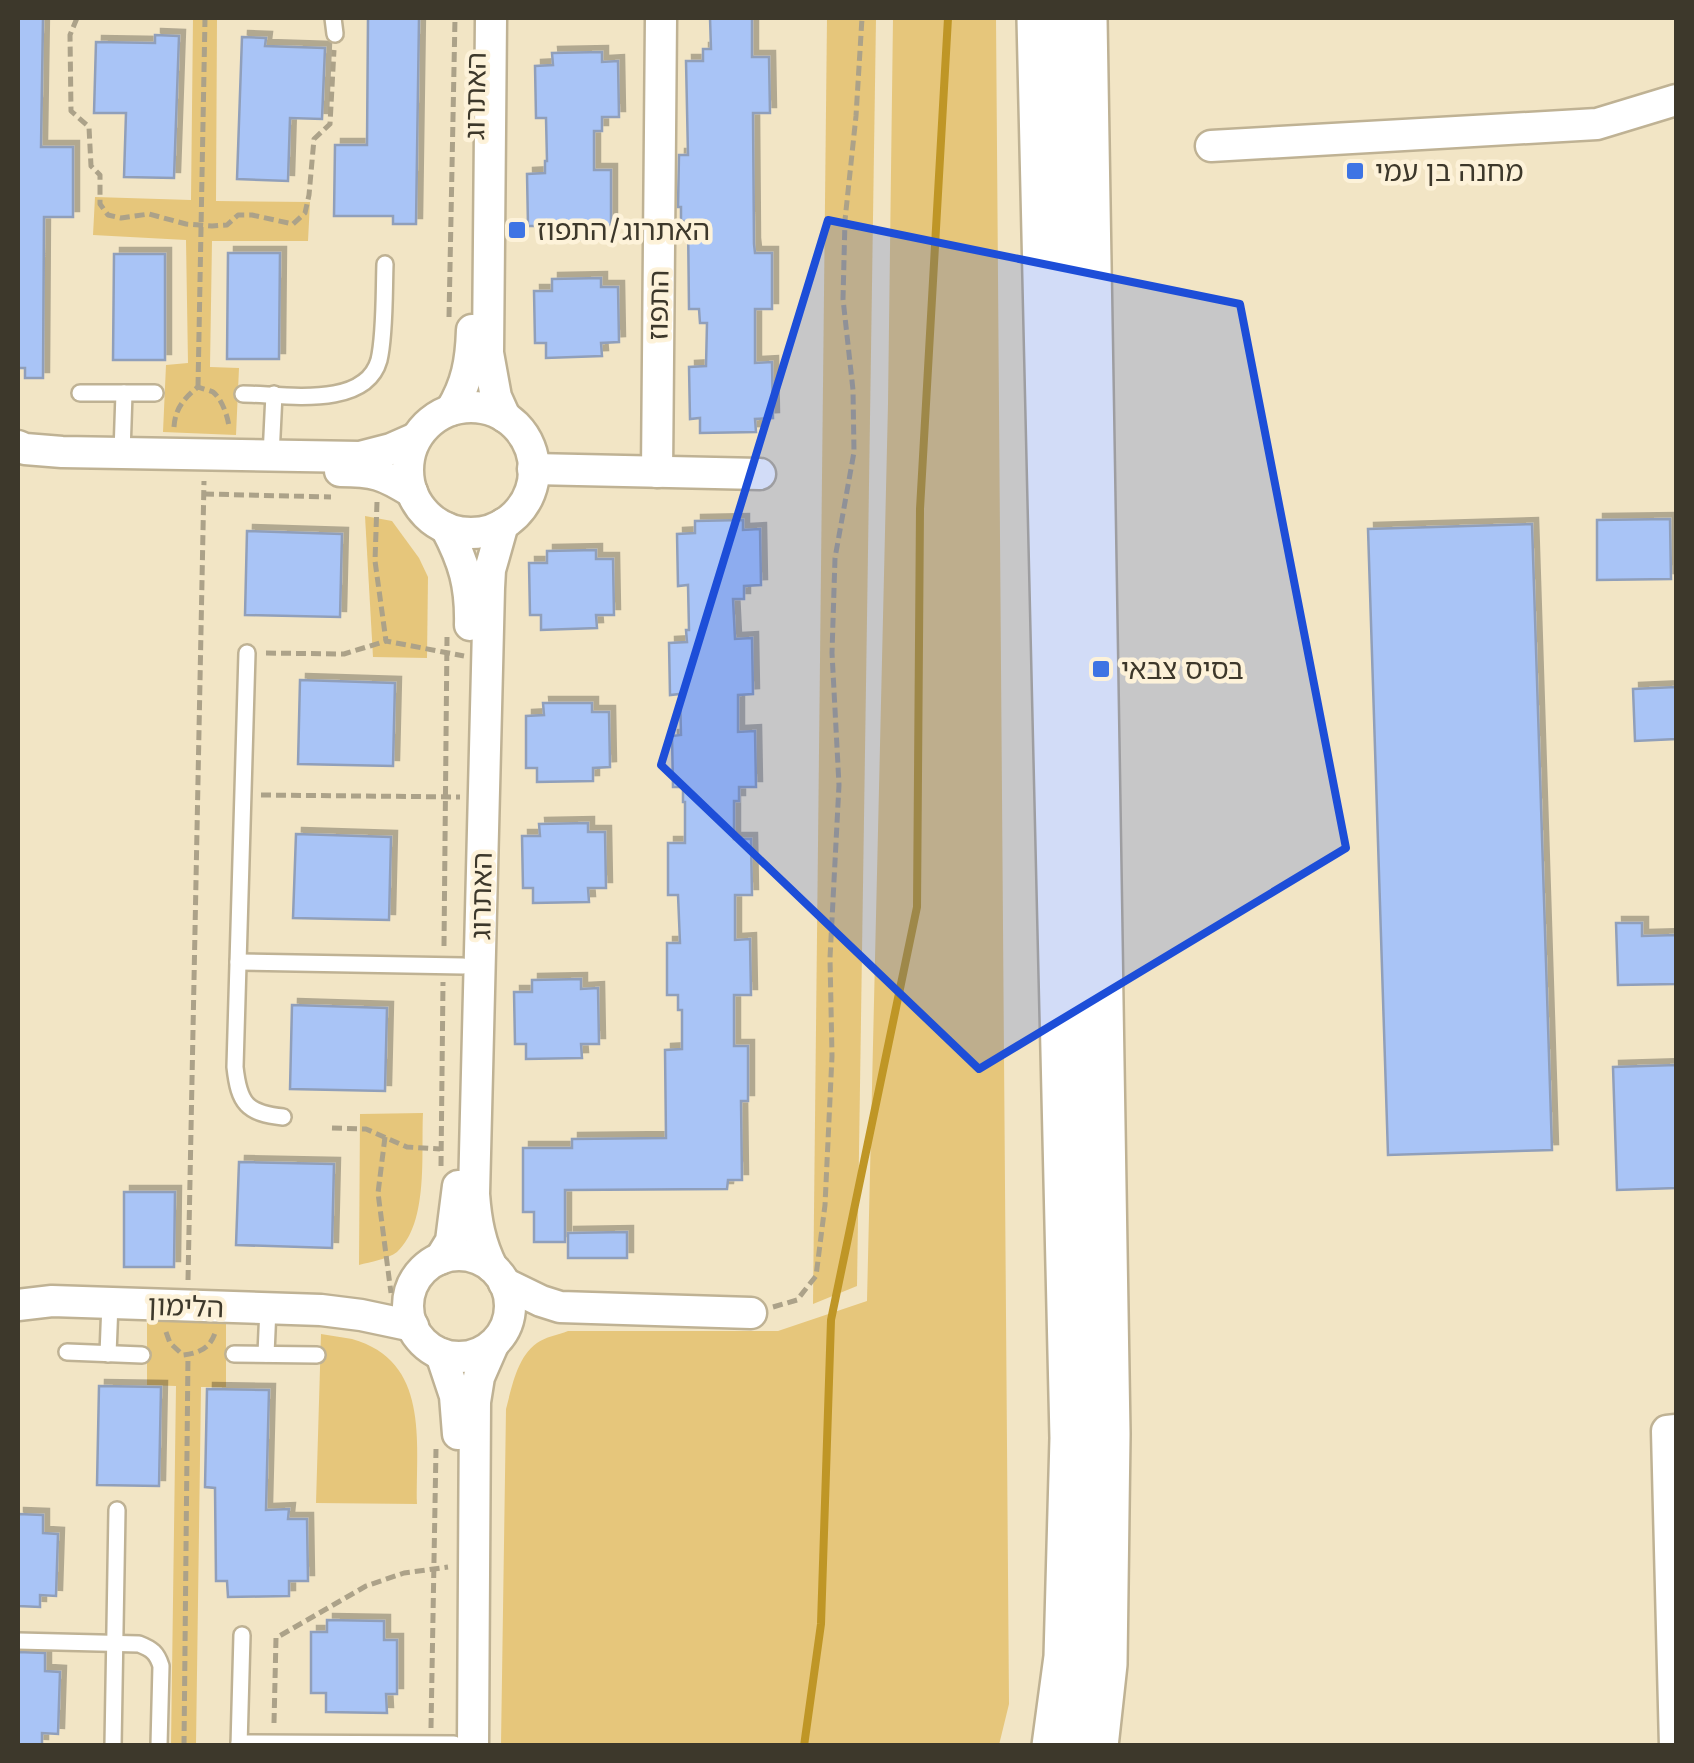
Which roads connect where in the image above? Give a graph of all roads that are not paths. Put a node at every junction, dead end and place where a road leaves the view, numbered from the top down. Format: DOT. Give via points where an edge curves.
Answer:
graph roads {
  1 [pos="477,18"];
  2 [pos="491,18"];
  3 [pos="661,18"];
  4 [pos="1040,18"];
  5 [pos="1084,18"];
  6 [pos="1676,100"];
  7 [pos="1210,146"];
  8 [pos="385,264"];
  9 [pos="80,393"];
  10 [pos="124,393"];
  11 [pos="155,394"];
  12 [pos="243,394"];
  13 [pos="274,394"];
  14 [pos="452,410"];
  15 [pos="505,417"];
  16 [pos="416,438"];
  17 [pos="18,446"];
  18 [pos="122,453"];
  19 [pos="271,456"];
  20 [pos="18,469"];
  21 [pos="534,469"];
  22 [pos="657,472"];
  23 [pos="212,473"];
  24 [pos="760,474"];
  25 [pos="414,496"];
  26 [pos="503,524"];
  27 [pos="446,528"];
  28 [pos="247,653"];
  29 [pos="238,962"];
  30 [pos="453,966"];
  31 [pos="283,1116"];
  32 [pos="440,1260"];
  33 [pos="498,1275"];
  34 [pos="404,1287"];
  35 [pos="18,1294"];
  36 [pos="52,1301"];
  37 [pos="110,1303"];
  38 [pos="18,1305"];
  39 [pos="560,1307"];
  40 [pos="268,1308"];
  41 [pos="321,1310"];
  42 [pos="751,1313"];
  43 [pos="412,1326"];
  44 [pos="498,1339"];
  45 [pos="67,1352"];
  46 [pos="108,1354"];
  47 [pos="234,1354"];
  48 [pos="266,1354"];
  49 [pos="442,1354"];
  50 [pos="142,1355"];
  51 [pos="318,1356"];
  52 [pos="1676,1430"];
  53 [pos="116,1510"];
  54 [pos="242,1635"];
  55 [pos="18,1641"];
  56 [pos="115,1643"];
  57 [pos="239,1744"];
  58 [pos="159,1745"];
  59 [pos="453,1745"];
  60 [pos="113,1746"];
  61 [pos="1056,1746"];
  62 [pos="1095,1746"];
  63 [pos="1676,1746"];
  1 -- 14 [label="street, האתרוג" via="472,356"];
  2 -- 15 [label="street, האתרוג" via="488,352"];
  3 -- 22 [label="street, התפוז"];
  4 -- 61 [label="main road" via="1073,1438 1066,1657"];
  5 -- 62 [label="main road" via="1107,1434 1104,1664"];
  6 -- 7 [label="street" via="1597,124"];
  8 -- 13 [label="lane" via="380,357 368,379 331,396"];
  9 -- 10 [label="lane"];
  10 -- 11 [label="lane"];
  10 -- 18 [label="lane"];
  12 -- 13 [label="lane"];
  13 -- 19 [label="lane"];
  14 -- 15 [label="street" via="478,408"];
  14 -- 16 [label="street"];
  15 -- 21 [label="street" via="526,440"];
  16 -- 19 [label="street" via="360,457"];
  16 -- 25 [label="street" via="408,462"];
  17 -- 18 [label="street"];
  18 -- 23 [label="street" via="172,454"];
  19 -- 23 [label="street"];
  20 -- 23 [label="street"];
  21 -- 22 [label="street"];
  21 -- 26 [label="street" via="526,500"];
  22 -- 24 [label="street"];
  23 -- 25 [label="street" via="371,471"];
  25 -- 27 [label="street"];
  26 -- 27 [label="street" via="478,533"];
  26 -- 33 [label="street, האתרוג" via="489,588 474,1194 482,1246"];
  27 -- 30 [label="street, האתרוג" via="466,574 470,616 454,649"];
  28 -- 29 [label="lane"];
  29 -- 30 [label="lane"];
  29 -- 31 [label="lane" via="237,1085 252,1111"];
  30 -- 32 [label="street, האתרוג" via="458,1200 452,1241"];
  32 -- 33 [label="street" via="471,1257"];
  32 -- 34 [label="street"];
  33 -- 39 [label="street"];
  33 -- 44 [label="street" via="510,1302"];
  34 -- 41 [label="street, הלימון" via="352,1307"];
  34 -- 43 [label="street"];
  35 -- 36 [label="street, הלימון"];
  36 -- 37 [label="street, הלימון"];
  36 -- 38 [label="street, הלימון"];
  37 -- 40 [label="street, הלימון"];
  37 -- 46 [label="lane"];
  39 -- 42 [label="street"];
  39 -- 44 [label="street" via="520,1319"];
  40 -- 41 [label="street, הלימון"];
  40 -- 48 [label="lane"];
  41 -- 43 [label="street, הלימון"];
  43 -- 49 [label="street"];
  44 -- 49 [label="street" via="467,1357"];
  44 -- 59 [label="street" via="475,1402"];
  45 -- 46 [label="lane"];
  46 -- 50 [label="lane"];
  47 -- 48 [label="lane"];
  48 -- 51 [label="lane"];
  49 -- 59 [label="street" via="458,1424 445,1567"];
  52 -- 63 [label="street" via="1667,1431"];
  53 -- 56 [label="lane"];
  54 -- 57 [label="lane"];
  55 -- 56 [label="lane"];
  56 -- 58 [label="lane" via="140,1644 158,1656"];
  56 -- 60 [label="lane"];
  57 -- 59 [label="lane"];
}
